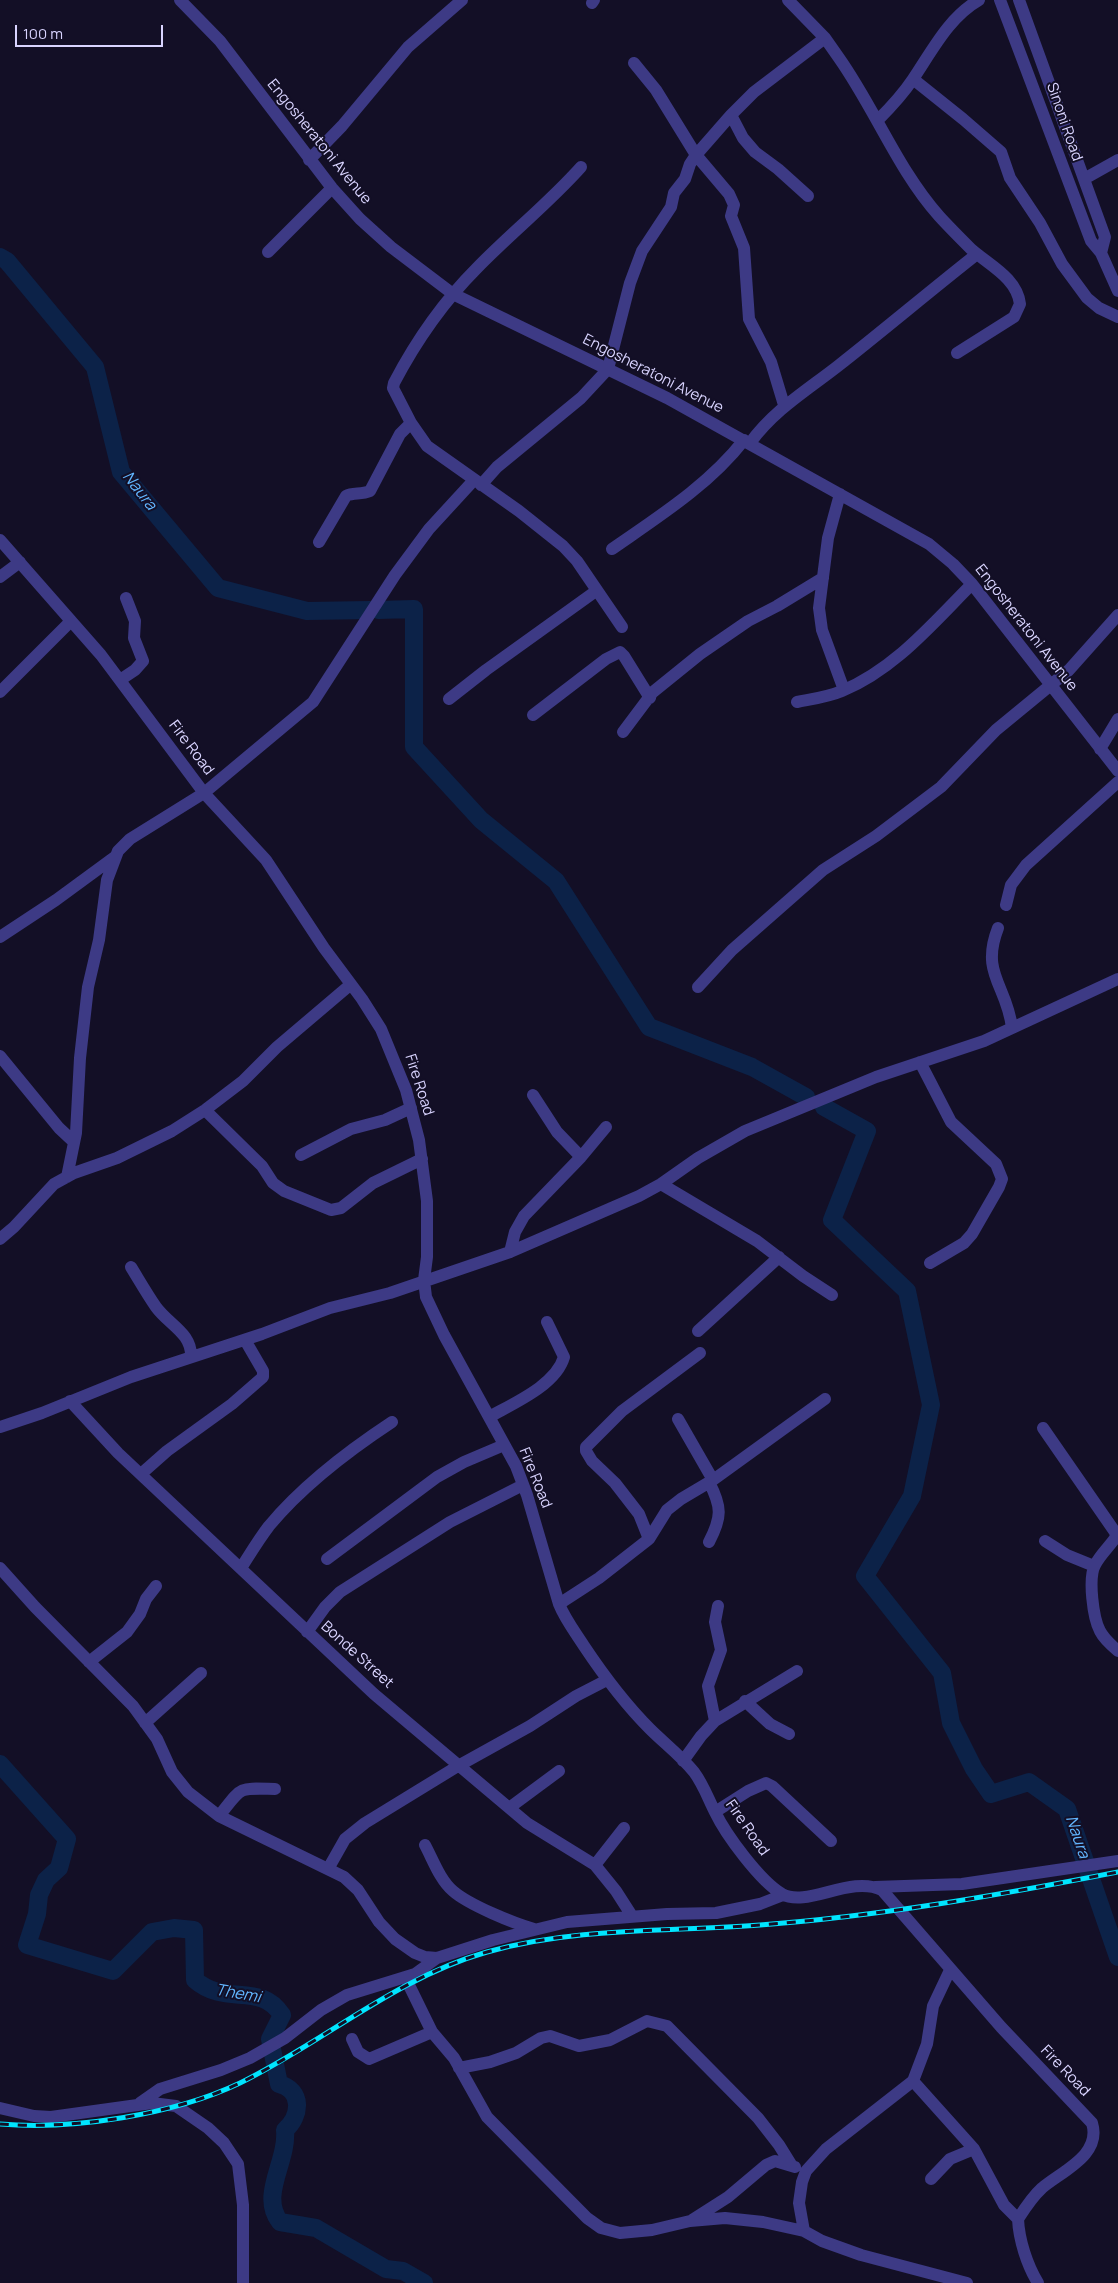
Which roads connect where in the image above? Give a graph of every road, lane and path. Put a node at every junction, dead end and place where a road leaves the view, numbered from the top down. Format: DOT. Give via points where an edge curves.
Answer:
graph roads {
  1 [pos="180,0"];
  2 [pos="462,0"];
  3 [pos="788,0"];
  4 [pos="979,0"];
  5 [pos="1000,0"];
  6 [pos="1019,0"];
  7 [pos="825,38"];
  8 [pos="634,63"];
  9 [pos="913,80"];
  10 [pos="730,115"];
  11 [pos="878,120"];
  12 [pos="696,155"];
  13 [pos="309,160"];
  14 [pos="1118,160"];
  15 [pos="581,166"];
  16 [pos="1084,179"];
  17 [pos="332,188"];
  18 [pos="808,196"];
  19 [pos="268,252"];
  20 [pos="1101,253"];
  21 [pos="977,254"];
  22 [pos="1118,291"];
  23 [pos="453,294"];
  24 [pos="1118,317"];
  25 [pos="957,353"];
  26 [pos="608,369"];
  27 [pos="784,405"];
  28 [pos="410,423"];
  29 [pos="747,442"];
  30 [pos="477,483"];
  31 [pos="840,494"];
  32 [pos="0,540"];
  33 [pos="320,542"];
  34 [pos="612,549"];
  35 [pos="20,562"];
  36 [pos="0,577"];
  37 [pos="823,578"];
  38 [pos="972,584"];
  39 [pos="596,591"];
  40 [pos="126,598"];
  41 [pos="1118,615"];
  42 [pos="71,621"];
  43 [pos="622,626"];
  44 [pos="120,680"];
  45 [pos="1051,686"];
  46 [pos="844,690"];
  47 [pos="0,692"];
  48 [pos="650,698"];
  49 [pos="449,699"];
  50 [pos="797,702"];
  51 [pos="533,715"];
  52 [pos="1118,719"];
  53 [pos="624,732"];
  54 [pos="1100,749"];
  55 [pos="1118,771"];
  56 [pos="1118,782"];
  57 [pos="204,793"];
  58 [pos="116,856"];
  59 [pos="1006,905"];
  60 [pos="998,928"];
  61 [pos="0,937"];
  62 [pos="1118,979"];
  63 [pos="350,985"];
  64 [pos="698,987"];
  65 [pos="1012,1028"];
  66 [pos="0,1057"];
  67 [pos="920,1062"];
  68 [pos="533,1096"];
  69 [pos="411,1108"];
  70 [pos="205,1110"];
  71 [pos="606,1127"];
  72 [pos="74,1142"];
  73 [pos="301,1155"];
  74 [pos="581,1157"];
  75 [pos="422,1159"];
  76 [pos="67,1177"];
  77 [pos="661,1184"];
  78 [pos="0,1239"];
  79 [pos="510,1252"];
  80 [pos="779,1257"];
  81 [pos="930,1263"];
  82 [pos="131,1267"];
  83 [pos="424,1280"];
  84 [pos="832,1295"];
  85 [pos="547,1322"];
  86 [pos="698,1332"];
  87 [pos="245,1340"];
  88 [pos="700,1353"];
  89 [pos="191,1357"];
  90 [pos="825,1399"];
  91 [pos="70,1401"];
  92 [pos="489,1417"];
  93 [pos="678,1419"];
  94 [pos="392,1422"];
  95 [pos="0,1427"];
  96 [pos="1043,1428"];
  97 [pos="504,1445"];
  98 [pos="141,1474"];
  99 [pos="711,1481"];
  100 [pos="523,1485"];
  101 [pos="649,1539"];
  102 [pos="1045,1541"];
  103 [pos="709,1542"];
  104 [pos="327,1559"];
  105 [pos="1094,1566"];
  106 [pos="0,1568"];
  107 [pos="241,1568"];
  108 [pos="156,1586"];
  109 [pos="559,1604"];
  110 [pos="718,1606"];
  111 [pos="307,1632"];
  112 [pos="1118,1651"];
  113 [pos="89,1662"];
  114 [pos="797,1671"];
  115 [pos="201,1673"];
  116 [pos="607,1680"];
  117 [pos="745,1701"];
  118 [pos="715,1721"];
  119 [pos="146,1723"];
  120 [pos="789,1734"];
  121 [pos="683,1761"];
  122 [pos="458,1766"];
  123 [pos="559,1771"];
  124 [pos="275,1789"];
  125 [pos="509,1808"];
  126 [pos="715,1812"];
  127 [pos="220,1816"];
  128 [pos="624,1828"];
  129 [pos="830,1841"];
  130 [pos="425,1845"];
  131 [pos="1118,1861"];
  132 [pos="595,1865"];
  133 [pos="328,1869"];
  134 [pos="874,1887"];
  135 [pos="783,1895"];
  136 [pos="632,1916"];
  137 [pos="534,1929"];
  138 [pos="437,1958"];
  139 [pos="950,1970"];
  140 [pos="405,1977"];
  141 [pos="432,2032"];
  142 [pos="352,2039"];
  143 [pos="460,2068"];
  144 [pos="913,2081"];
  145 [pos="138,2104"];
  146 [pos="0,2108"];
  147 [pos="974,2149"];
  148 [pos="792,2166"];
  149 [pos="806,2171"];
  150 [pos="931,2179"];
  151 [pos="1018,2219"];
  152 [pos="690,2221"];
  153 [pos="804,2231"];
  154 [pos="244,2283"];
  155 [pos="967,2283"];
  156 [pos="1038,2283"];
  1 -- 13 [label="street, Engosheratoni Avenue" via="220,40"];
  2 -- 13 [label="street" via="408,47"];
  3 -- 7 [label="street"];
  4 -- 9 [label="street" via="964,9 932,49"];
  5 -- 20 [label="street, Sinoni Road" via="1069,186 1091,241"];
  6 -- 16 [label="street, Sinoni Road"];
  7 -- 10 [label="street" via="754,92"];
  7 -- 11 [label="street"];
  8 -- 12 [label="street" via="656,90"];
  9 -- 11 [label="street"];
  9 -- 24 [label="street" via="1000,152 1010,178 1062,264 1087,298"];
  10 -- 12 [label="street"];
  10 -- 18 [label="street" via="755,152"];
  11 -- 21 [label="street" via="930,204"];
  12 -- 26 [label="street" via="685,179 674,193 671,207 642,251 630,282"];
  12 -- 27 [label="street" via="729,194 734,205 731,216 744,248 749,320 772,362"];
  13 -- 17 [label="street, Engosheratoni Avenue"];
  14 -- 16 [label="street"];
  15 -- 23 [label="street"];
  16 -- 20 [label="street, Sinoni Road" via="1105,237"];
  17 -- 19 [label="street"];
  17 -- 23 [label="street, Engosheratoni Avenue" via="391,247"];
  20 -- 22 [label="street, Sinoni Road"];
  21 -- 25 [label="street" via="1010,281 1020,304 1014,317"];
  21 -- 27 [label="street" via="838,366"];
  23 -- 26 [label="street, Engosheratoni Avenue"];
  23 -- 28 [label="street" via="413,347 394,383"];
  26 -- 29 [label="street, Engosheratoni Avenue"];
  26 -- 30 [label="street" via="581,398"];
  27 -- 29 [label="street"];
  28 -- 30 [label="street" via="427,446"];
  28 -- 33 [label="street" via="400,434 370,491 346,496"];
  29 -- 31 [label="street, Engosheratoni Avenue"];
  29 -- 34 [label="street" via="706,479"];
  30 -- 39 [label="street" via="563,546"];
  30 -- 57 [label="street" via="429,529 394,575 313,702"];
  31 -- 37 [label="street" via="828,538"];
  31 -- 38 [label="street, Engosheratoni Avenue" via="929,544"];
  32 -- 35 [label="street, Fire Road"];
  35 -- 36 [label="street"];
  35 -- 42 [label="street, Fire Road"];
  37 -- 46 [label="street" via="820,618"];
  37 -- 48 [label="street" via="726,635 658,688"];
  38 -- 45 [label="street, Engosheratoni Avenue"];
  38 -- 46 [label="street" via="892,662"];
  39 -- 43 [label="street"];
  39 -- 49 [label="street"];
  40 -- 44 [label="street" via="135,621 134,638 143,661"];
  41 -- 45 [label="street" via="1081,659"];
  42 -- 44 [label="street, Fire Road"];
  42 -- 47 [label="street"];
  44 -- 57 [label="street, Fire Road"];
  45 -- 54 [label="street, Engosheratoni Avenue"];
  45 -- 64 [label="street" via="996,730 941,787 876,836 815,876 732,950"];
  46 -- 50 [label="street"];
  48 -- 51 [label="street" via="620,652 606,659"];
  48 -- 53 [label="street"];
  52 -- 54 [label="street"];
  54 -- 55 [label="street, Engosheratoni Avenue"];
  56 -- 59 [label="street" via="1026,865 1011,885"];
  57 -- 58 [label="street" via="130,839"];
  57 -- 63 [label="street, Fire Road" via="266,860"];
  58 -- 61 [label="street"];
  58 -- 72 [label="street" via="107,880 99,940 88,987"];
  60 -- 65 [label="street" via="990,960 1008,1005"];
  62 -- 65 [label="street"];
  63 -- 69 [label="street, Fire Road" via="381,1029"];
  63 -- 70 [label="street"];
  65 -- 67 [label="street" via="960,1050"];
  66 -- 72 [label="street"];
  67 -- 77 [label="street" via="876,1076 745,1130"];
  67 -- 81 [label="street" via="951,1122 996,1164 1002,1179 972,1234 964,1243"];
  68 -- 74 [label="street" via="557,1132"];
  69 -- 73 [label="street" via="385,1120 350,1129"];
  69 -- 75 [label="street, Fire Road"];
  70 -- 75 [label="street" via="262,1166 273,1183 284,1191 331,1210 342,1208 373,1183"];
  70 -- 76 [label="street" via="172,1132 125,1155"];
  71 -- 74 [label="street"];
  72 -- 76 [label="street"];
  74 -- 79 [label="street" via="524,1216 514,1232"];
  75 -- 83 [label="street, Fire Road" via="428,1223"];
  76 -- 78 [label="street" via="54,1184"];
  77 -- 79 [label="street"];
  77 -- 80 [label="street" via="751,1236"];
  79 -- 83 [label="street"];
  80 -- 84 [label="street"];
  80 -- 86 [label="street"];
  82 -- 89 [label="street" via="158,1309 188,1340"];
  83 -- 87 [label="street" via="390,1293 330,1308"];
  83 -- 92 [label="street, Fire Road" via="426,1297 437,1322"];
  85 -- 92 [label="street" via="564,1356 561,1367 531,1392"];
  87 -- 89 [label="street"];
  87 -- 98 [label="street" via="263,1371 263,1377"];
  88 -- 101 [label="street" via="622,1411 586,1447 592,1461 640,1514"];
  89 -- 91 [label="street"];
  90 -- 99 [label="street"];
  91 -- 95 [label="street"];
  91 -- 98 [label="street, Bonde Street"];
  92 -- 97 [label="street, Fire Road"];
  93 -- 99 [label="street"];
  94 -- 107 [label="street" via="360,1442 293,1500 268,1527"];
  96 -- 105 [label="street" via="1115,1532 1116,1537"];
  97 -- 100 [label="street, Fire Road"];
  97 -- 104 [label="street" via="437,1477"];
  98 -- 107 [label="street, Bonde Street"];
  99 -- 101 [label="street" via="668,1510"];
  99 -- 103 [label="street" via="720,1512"];
  100 -- 109 [label="street, Fire Road"];
  100 -- 111 [label="street" via="450,1522 340,1592"];
  101 -- 109 [label="street"];
  102 -- 105 [label="street" via="1066,1555"];
  105 -- 112 [label="street" via="1097,1622 1104,1638"];
  106 -- 113 [label="street"];
  107 -- 111 [label="street, Bonde Street"];
  108 -- 113 [label="street" via="127,1632"];
  109 -- 116 [label="street, Fire Road"];
  110 -- 118 [label="street" via="714,1622 721,1650 708,1686"];
  111 -- 122 [label="street, Bonde Street"];
  113 -- 119 [label="street"];
  114 -- 117 [label="street"];
  115 -- 119 [label="street"];
  116 -- 121 [label="street, Fire Road" via="640,1719"];
  116 -- 122 [label="street"];
  117 -- 118 [label="street"];
  117 -- 120 [label="street" via="770,1724"];
  118 -- 121 [label="street"];
  119 -- 127 [label="street" via="180,1783"];
  121 -- 126 [label="street, Fire Road" via="699,1779"];
  122 -- 125 [label="street, Bonde Street"];
  122 -- 133 [label="street" via="352,1832 337,1850"];
  123 -- 125 [label="street"];
  124 -- 127 [label="street" via="247,1788 239,1792"];
  125 -- 132 [label="street, Bonde Street" via="537,1830"];
  126 -- 129 [label="street" via="766,1783"];
  126 -- 135 [label="street, Fire Road" via="764,1878"];
  127 -- 133 [label="street"];
  128 -- 132 [label="street"];
  130 -- 137 [label="street" via="452,1891 502,1917"];
  131 -- 134 [label="street" via="962,1884"];
  132 -- 136 [label="street, Bonde Street"];
  133 -- 138 [label="street" via="344,1876 352,1884 395,1939 420,1955"];
  134 -- 135 [label="street" via="850,1887 810,1896"];
  134 -- 139 [label="street, Fire Road" via="882,1890 901,1910"];
  135 -- 136 [label="street" via="760,1904 716,1913"];
  136 -- 137 [label="street" via="567,1922"];
  137 -- 138 [label="street"];
  138 -- 140 [label="street" via="426,1968"];
  139 -- 144 [label="street" via="933,2006 927,2044"];
  139 -- 151 [label="street, Fire Road" via="1084,2114 1095,2132 1086,2154 1038,2192"];
  140 -- 141 [label="street"];
  140 -- 145 [label="street" via="347,1995 250,2058 160,2089"];
  141 -- 142 [label="street" via="369,2059 358,2052"];
  141 -- 143 [label="street"];
  143 -- 148 [label="street" via="516,2053 550,2036 579,2046 610,2040 647,2021 667,2026 758,2118"];
  143 -- 152 [label="street" via="487,2117 587,2218 601,2228 620,2233"];
  144 -- 147 [label="street"];
  144 -- 149 [label="street" via="826,2149"];
  145 -- 146 [label="street" via="51,2117"];
  145 -- 154 [label="street" via="176,2106 208,2128 224,2143 238,2164 243,2205"];
  147 -- 150 [label="street" via="950,2159"];
  147 -- 151 [label="street" via="1004,2205"];
  148 -- 149 [label="street"];
  148 -- 152 [label="street" via="775,2161 766,2165 728,2197"];
  149 -- 153 [label="street" via="799,2203"];
  151 -- 156 [label="street" via="1020,2237"];
  152 -- 153 [label="street" via="725,2218"];
  153 -- 155 [label="street" via="861,2255"];
}
